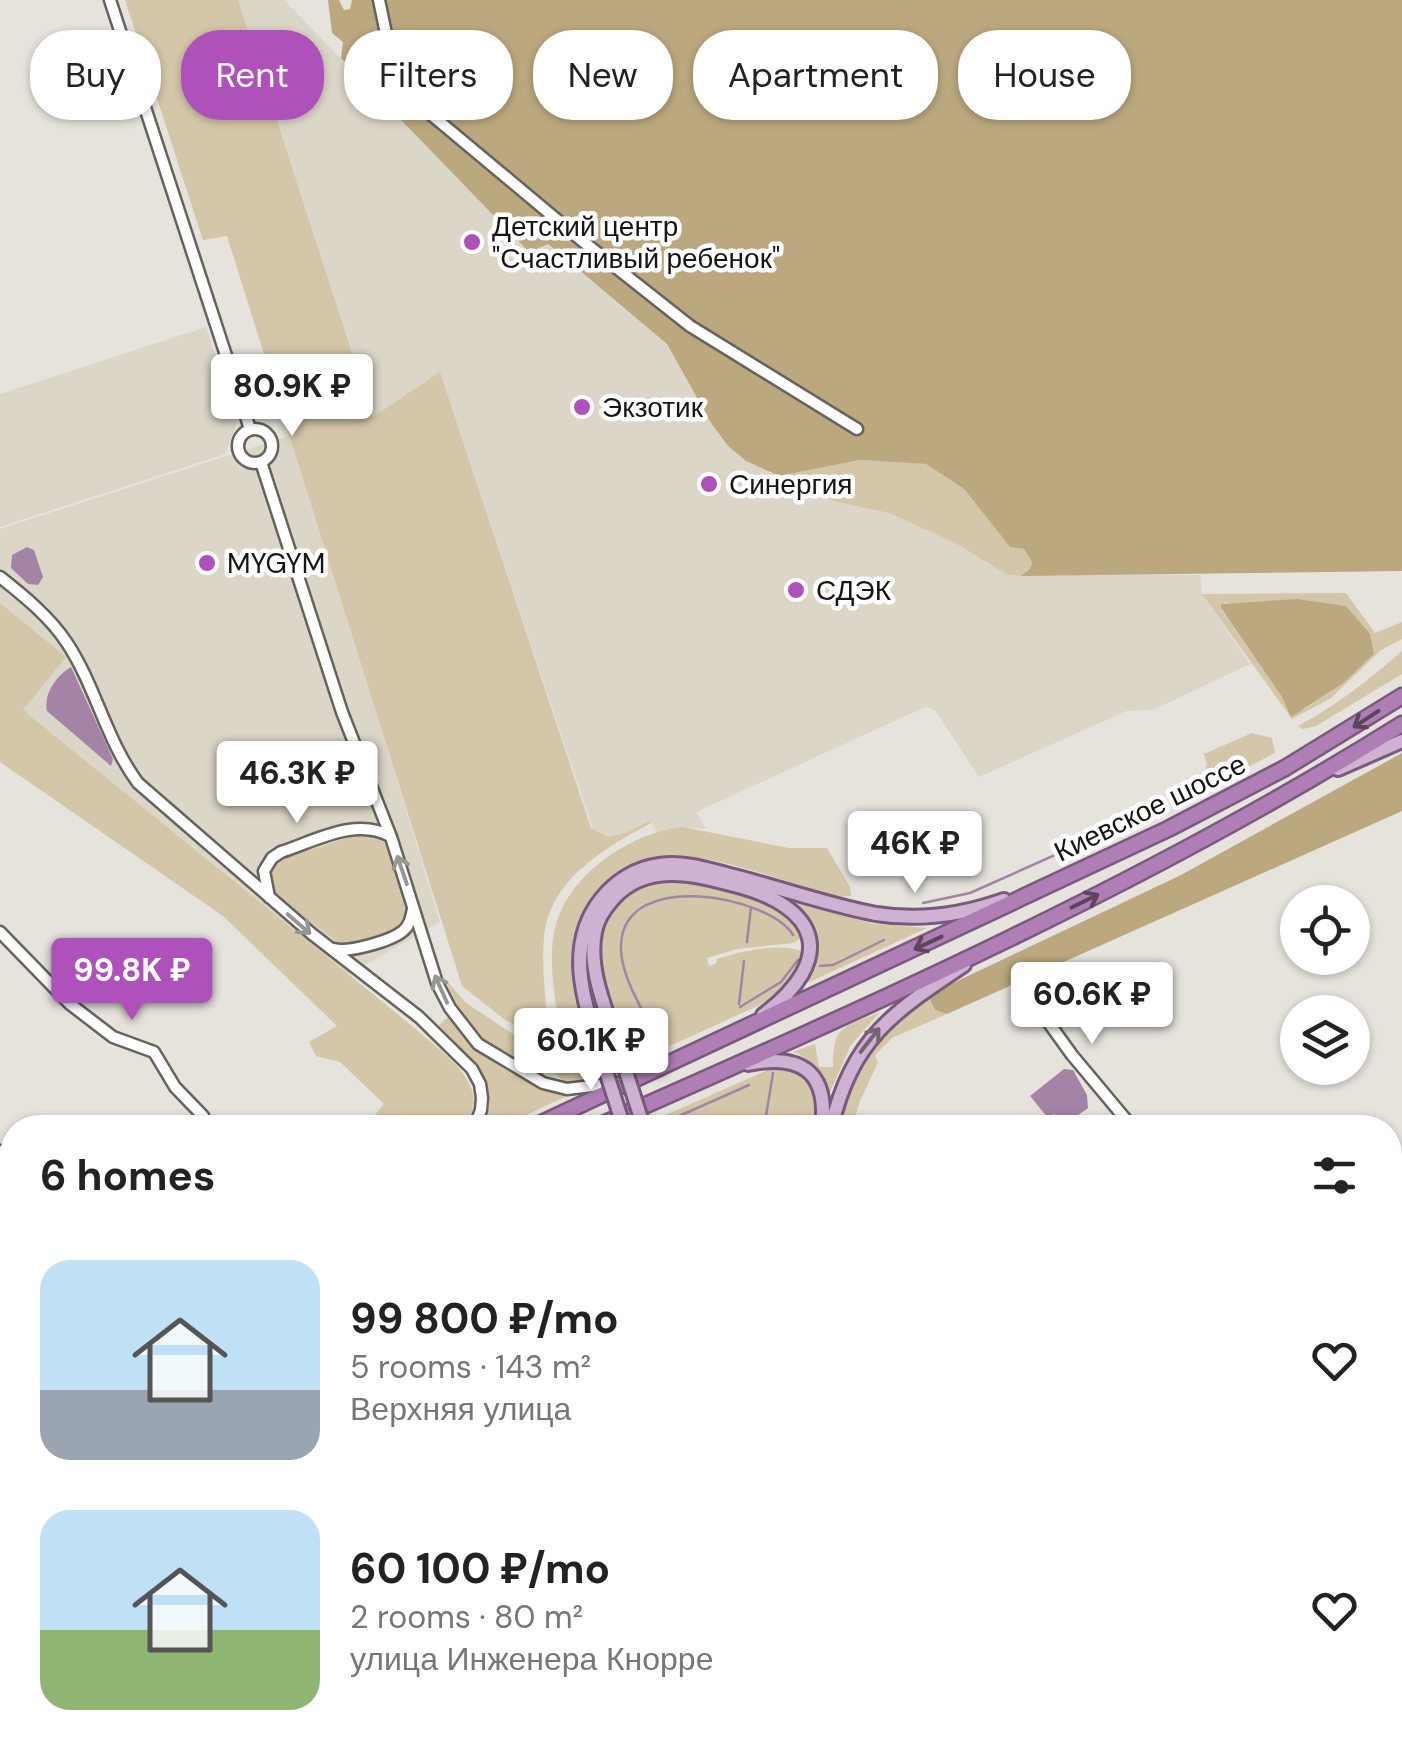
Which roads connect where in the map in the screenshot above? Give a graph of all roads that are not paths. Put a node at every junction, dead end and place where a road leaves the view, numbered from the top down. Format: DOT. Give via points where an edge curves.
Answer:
graph roads {
  1 [pos="110,0"];
  2 [pos="379,0"];
  3 [pos="250,429"];
  4 [pos="857,429"];
  5 [pos="261,462"];
  6 [pos="0,577"];
  7 [pos="1402,696"];
  8 [pos="1402,724"];
  9 [pos="1402,741"];
  10 [pos="1313,780"];
  11 [pos="391,836"];
  12 [pos="1080,872"];
  13 [pos="269,898"];
  14 [pos="414,903"];
  15 [pos="0,932"];
  16 [pos="998,942"];
  17 [pos="331,948"];
  18 [pos="1023,987"];
  19 [pos="744,1030"];
  20 [pos="722,1072"];
  21 [pos="637,1080"];
  22 [pos="202,1115"];
  23 [pos="477,1115"];
  24 [pos="560,1115"];
  25 [pos="620,1115"];
  26 [pos="624,1115"];
  27 [pos="640,1115"];
  28 [pos="822,1115"];
  29 [pos="835,1115"];
  30 [pos="1122,1115"];
  1 -- 3 [label="street"];
  2 -- 4 [label="street" via="394,72 428,112 690,326"];
  3 -- 5 [label="street" via="272,440 270,456"];
  3 -- 5 [label="street" via="238,449 249,462"];
  5 -- 11 [label="street" via="342,712"];
  6 -- 13 [label="street" via="66,641 118,756 138,783"];
  7 -- 12 [label="highway, Киевское шоссе, one-way" via="1286,768"];
  8 -- 10 [label="highway, Киевское шоссе"];
  9 -- 10 [label="main road"];
  16 -- 10 [label="highway, Киевское шоссе, one-way"];
  11 -- 13 [label="street" via="352,828 281,852 264,872"];
  14 -- 11 [label="street, one-way"];
  12 -- 19 [label="highway, Киевское шоссе, one-way"];
  12 -- 25 [label="main road, bridge" via="992,905 915,918 858,910 701,868 644,868 596,906 580,952 582,984"];
  13 -- 17 [label="street, one-way"];
  14 -- 17 [label="street" via="396,936 348,951"];
  21 -- 14 [label="street, one-way" via="554,1086 478,1044 441,990"];
  15 -- 22 [label="street" via="70,1004 114,1037 154,1052"];
  16 -- 20 [label="highway, Киевское шоссе"];
  29 -- 16 [label="main road, one-way" via="850,1071 874,1033"];
  17 -- 23 [label="street" via="472,1069 482,1098"];
  18 -- 30 [label="street"];
  19 -- 21 [label="highway, Киевское шоссе"];
  19 -- 27 [label="main road, bridge" via="802,979 810,953 803,924 762,893 699,876 665,873 624,889 597,925 594,962"];
  20 -- 26 [label="highway, Киевское шоссе"];
  20 -- 28 [label="main road" via="778,1060 803,1066 818,1082"];
  21 -- 24 [label="highway, Киевское шоссе"];
}
